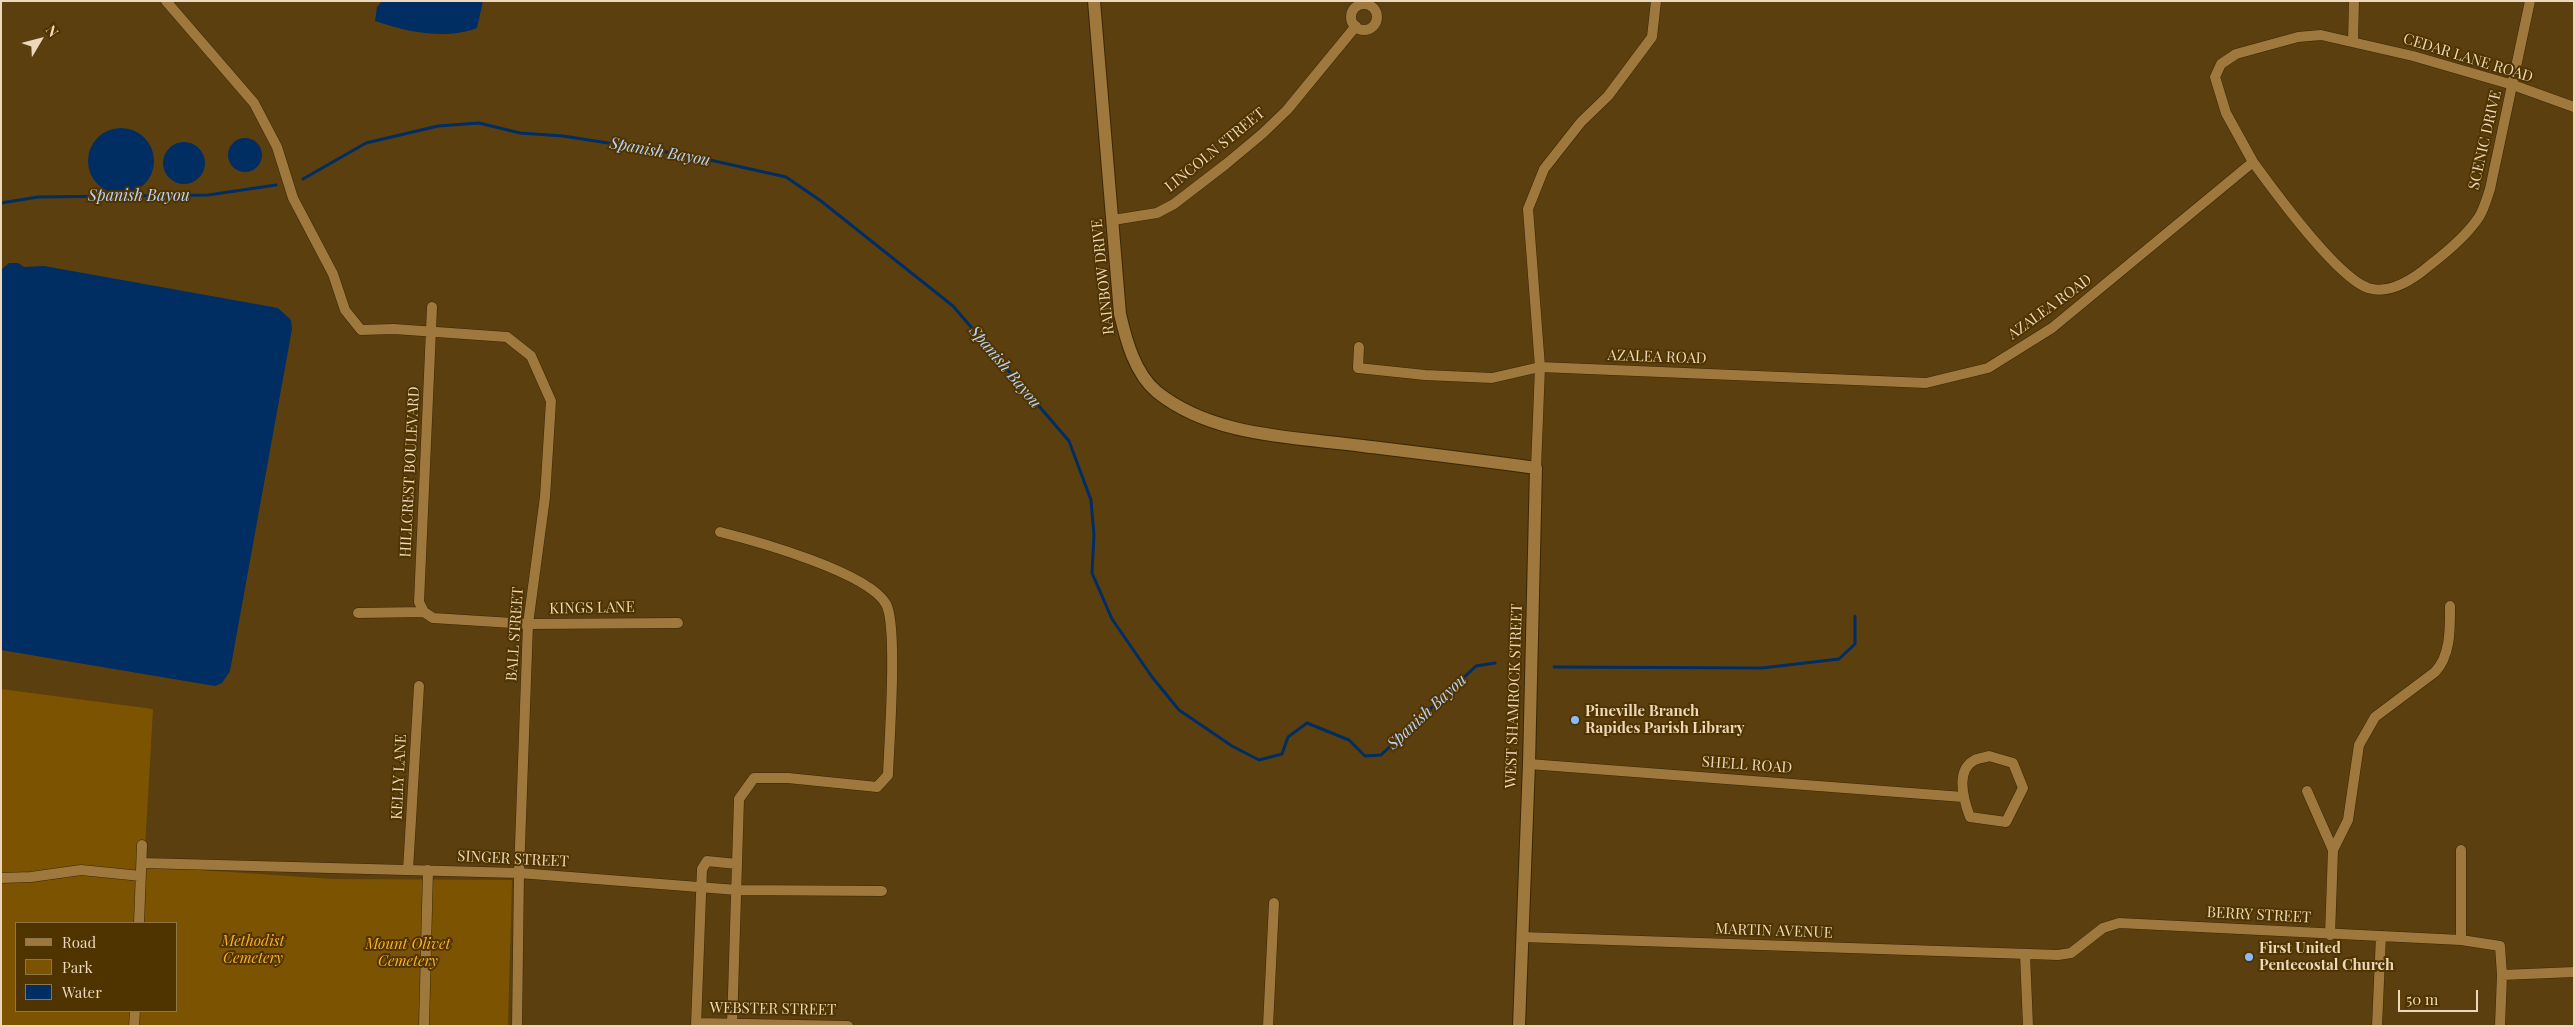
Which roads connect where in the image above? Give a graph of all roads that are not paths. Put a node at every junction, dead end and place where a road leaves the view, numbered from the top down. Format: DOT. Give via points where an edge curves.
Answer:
graph roads {
  1 [pos="166,1"];
  2 [pos="1094,1"];
  3 [pos="1656,1"];
  4 [pos="2354,1"];
  5 [pos="2530,1"];
  6 [pos="1356,26"];
  7 [pos="2352,41"];
  8 [pos="2513,85"];
  9 [pos="2574,107"];
  10 [pos="2253,162"];
  11 [pos="1113,220"];
  12 [pos="432,307"];
  13 [pos="433,331"];
  14 [pos="1359,347"];
  15 [pos="1540,367"];
  16 [pos="1536,468"];
  17 [pos="720,532"];
  18 [pos="2450,606"];
  19 [pos="424,612"];
  20 [pos="358,613"];
  21 [pos="678,622"];
  22 [pos="528,624"];
  23 [pos="419,686"];
  24 [pos="1529,764"];
  25 [pos="2307,791"];
  26 [pos="1963,797"];
  27 [pos="142,845"];
  28 [pos="2333,850"];
  29 [pos="2461,850"];
  30 [pos="142,863"];
  31 [pos="737,864"];
  32 [pos="408,870"];
  33 [pos="428,870"];
  34 [pos="519,873"];
  35 [pos="141,876"];
  36 [pos="1,878"];
  37 [pos="701,887"];
  38 [pos="737,890"];
  39 [pos="882,891"];
  40 [pos="1274,903"];
  41 [pos="139,922"];
  42 [pos="2330,934"];
  43 [pos="2381,936"];
  44 [pos="1522,937"];
  45 [pos="2461,940"];
  46 [pos="2025,954"];
  47 [pos="2574,972"];
  48 [pos="2502,975"];
  49 [pos="135,1012"];
  50 [pos="696,1024"];
  51 [pos="732,1025"];
  52 [pos="134,1026"];
  53 [pos="424,1026"];
  54 [pos="517,1026"];
  55 [pos="848,1026"];
  56 [pos="1268,1026"];
  57 [pos="1518,1026"];
  58 [pos="2028,1026"];
  59 [pos="2377,1026"];
  60 [pos="2500,1026"];
  1 -- 13 [label="street" via="254,103 276,147 293,198 333,274 345,310 361,330"];
  2 -- 11 [label="street, RAINBOW DRIVE"];
  3 -- 15 [label="street, WEST SHAMROCK STREET" via="1652,37 1608,96 1581,122 1544,169 1528,209"];
  4 -- 7 [label="street"];
  5 -- 8 [label="street, SCENIC DRIVE"];
  6 -- 11 [label="street, LINCOLN STREET" via="1287,110 1233,158 1174,204 1157,212"];
  7 -- 8 [label="street, CEDAR LANE ROAD"];
  7 -- 10 [label="street" via="2321,35 2298,37 2236,54 2220,64 2215,77 2226,113"];
  8 -- 9 [label="street, CEDAR LANE ROAD"];
  8 -- 10 [label="street, SCENIC DRIVE" via="2490,189 2479,217 2414,279 2384,289 2368,288 2347,275 2286,206"];
  10 -- 15 [label="street, AZALEA ROAD" via="2052,328 1988,368 1954,378 1926,382"];
  11 -- 16 [label="street, RAINBOW DRIVE" via="1120,314 1127,342 1138,367 1156,391 1181,407 1208,420 1254,432"];
  12 -- 13 [label="street, HILLCREST BOULEVARD"];
  13 -- 19 [label="street, HILLCREST BOULEVARD" via="419,602"];
  13 -- 22 [label="street, BALL STREET" via="507,337 531,356 551,401 545,497"];
  14 -- 15 [label="street, AZALEA ROAD" via="1358,368 1492,378"];
  15 -- 16 [label="street, WEST SHAMROCK STREET"];
  16 -- 24 [label="street, WEST SHAMROCK STREET"];
  17 -- 31 [label="street" via="809,558 865,585 886,604 892,629 888,775 877,787 754,778 739,799"];
  18 -- 28 [label="street" via="2449,638 2442,665 2374,717 2358,744 2348,820"];
  19 -- 20 [label="street, KINGS LANE"];
  19 -- 22 [label="street, KINGS LANE" via="433,618"];
  21 -- 22 [label="street, KINGS LANE"];
  22 -- 34 [label="street, BALL STREET"];
  23 -- 32 [label="street, KELLY LANE"];
  24 -- 26 [label="street, SHELL ROAD"];
  24 -- 44 [label="street, WEST SHAMROCK STREET"];
  25 -- 28 [label="street"];
  26 -- 26 [label="street" via="1970,817 2006,822 2022,788 2013,763 1988,756 1972,761 1966,770"];
  27 -- 30 [label="street"];
  28 -- 42 [label="street"];
  29 -- 45 [label="street"];
  30 -- 32 [label="street, SINGER STREET"];
  30 -- 35 [label="street"];
  31 -- 37 [label="street" via="707,860 702,869"];
  31 -- 38 [label="street"];
  32 -- 33 [label="street, SINGER STREET"];
  33 -- 34 [label="street, SINGER STREET"];
  33 -- 53 [label="street"];
  34 -- 37 [label="street, SINGER STREET"];
  34 -- 54 [label="street, BALL STREET"];
  35 -- 36 [label="street" via="81,870"];
  35 -- 41 [label="street"];
  37 -- 38 [label="street, SINGER STREET"];
  37 -- 50 [label="street"];
  38 -- 39 [label="street, SINGER STREET"];
  38 -- 51 [label="street"];
  40 -- 56 [label="street"];
  42 -- 43 [label="street, BERRY STREET"];
  42 -- 46 [label="street, BERRY STREET" via="2119,922 2103,928 2071,953"];
  43 -- 45 [label="street, BERRY STREET"];
  43 -- 59 [label="street"];
  44 -- 46 [label="street, MARTIN AVENUE"];
  44 -- 57 [label="street, WEST SHAMROCK STREET"];
  45 -- 48 [label="street, BERRY STREET" via="2500,946"];
  46 -- 58 [label="street"];
  47 -- 48 [label="street"];
  48 -- 60 [label="street"];
  49 -- 52 [label="street"];
  50 -- 51 [label="street, WEBSTER STREET"];
  51 -- 55 [label="street, WEBSTER STREET"];
}
